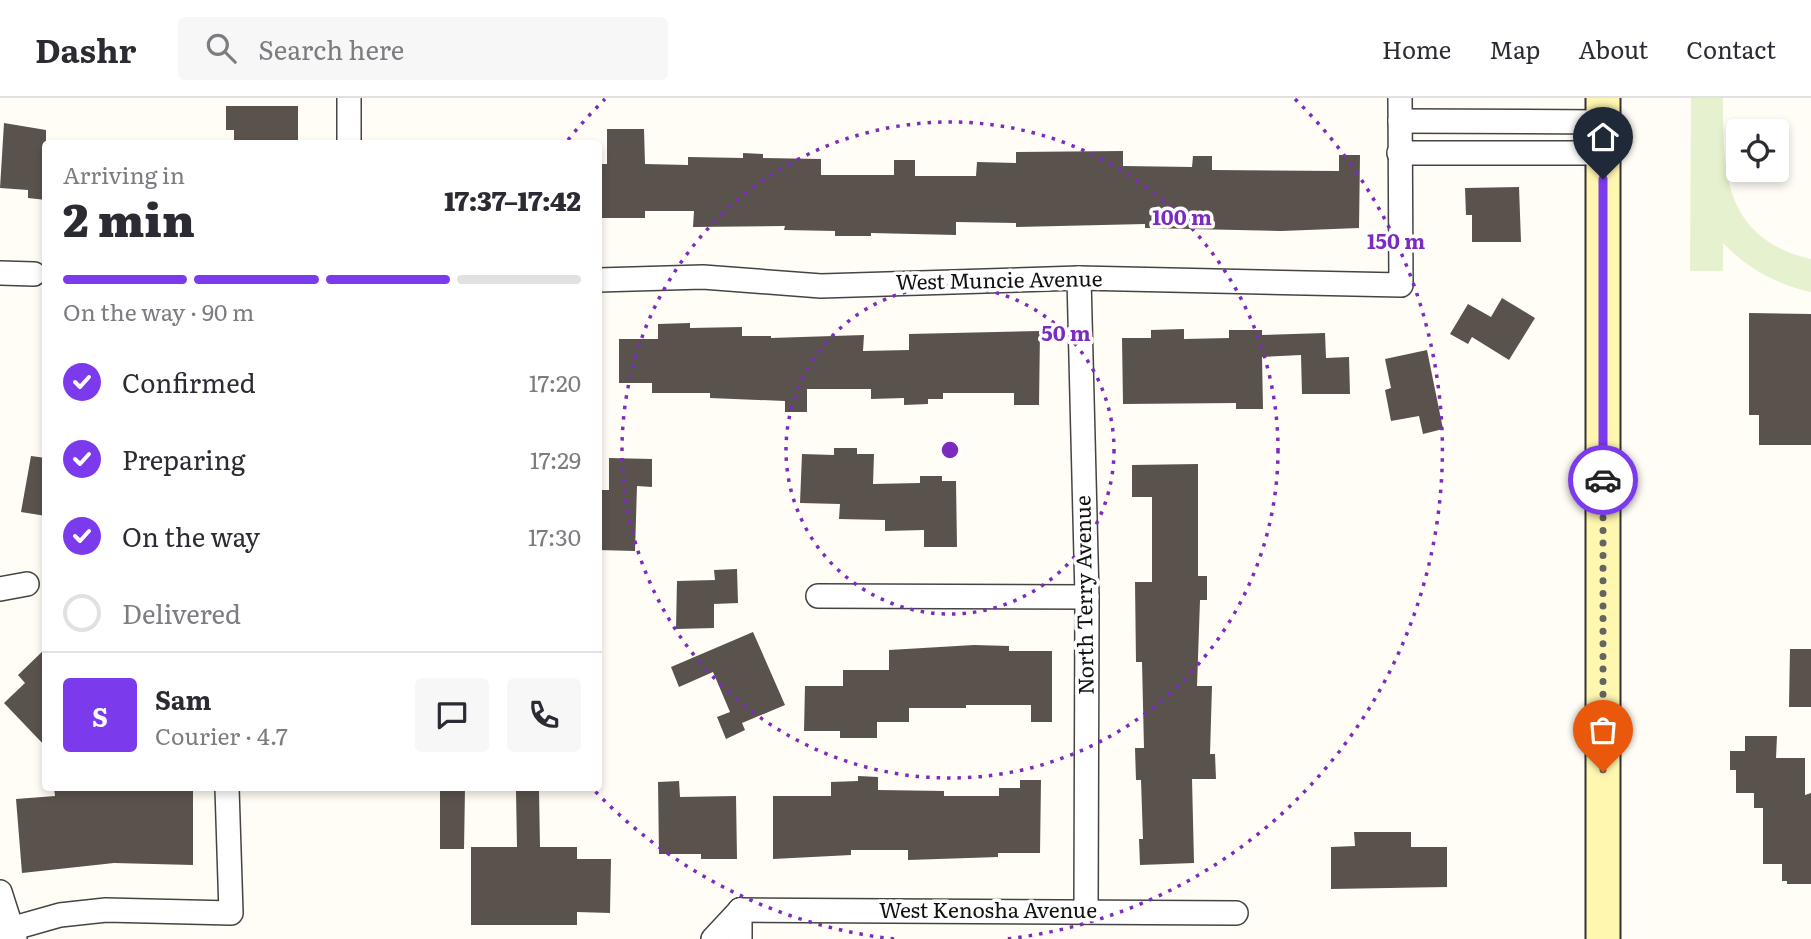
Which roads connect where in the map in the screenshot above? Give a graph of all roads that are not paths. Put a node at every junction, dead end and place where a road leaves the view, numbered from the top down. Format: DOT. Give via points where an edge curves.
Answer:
graph roads {
  1 [pos="349,98"];
  2 [pos="1400,98"];
  3 [pos="1400,121"];
  4 [pos="1603,125"];
  5 [pos="349,140"];
  6 [pos="1399,153"];
  7 [pos="0,273"];
  8 [pos="34,274"];
  9 [pos="1079,278"];
  10 [pos="602,280"];
  11 [pos="27,584"];
  12 [pos="0,589"];
  13 [pos="818,596"];
  14 [pos="1087,597"];
  15 [pos="226,791"];
  16 [pos="0,892"];
  17 [pos="740,910"];
  18 [pos="1086,912"];
  19 [pos="1236,913"];
  20 [pos="9,933"];
  21 [pos="713,939"];
  22 [pos="740,939"];
  23 [pos="1603,939"];
  1 -- 5 [label="street"];
  2 -- 3 [label="street"];
  3 -- 4 [label="street"];
  3 -- 6 [label="street"];
  4 -- 6 [label="street"];
  4 -- 23 [label="street"];
  6 -- 9 [label="street, West Muncie Avenue" via="1401,285"];
  7 -- 8 [label="street"];
  9 -- 10 [label="street, West Muncie Avenue" via="821,286 703,276"];
  9 -- 14 [label="street, North Terry Avenue"];
  11 -- 12 [label="street"];
  13 -- 14 [label="street"];
  14 -- 18 [label="street, North Terry Avenue"];
  15 -- 20 [label="street" via="231,913 106,910 60,915"];
  16 -- 20 [label="street"];
  17 -- 18 [label="street, West Kenosha Avenue"];
  17 -- 21 [label="street"];
  17 -- 22 [label="street"];
  18 -- 19 [label="street, West Kenosha Avenue"];
}
